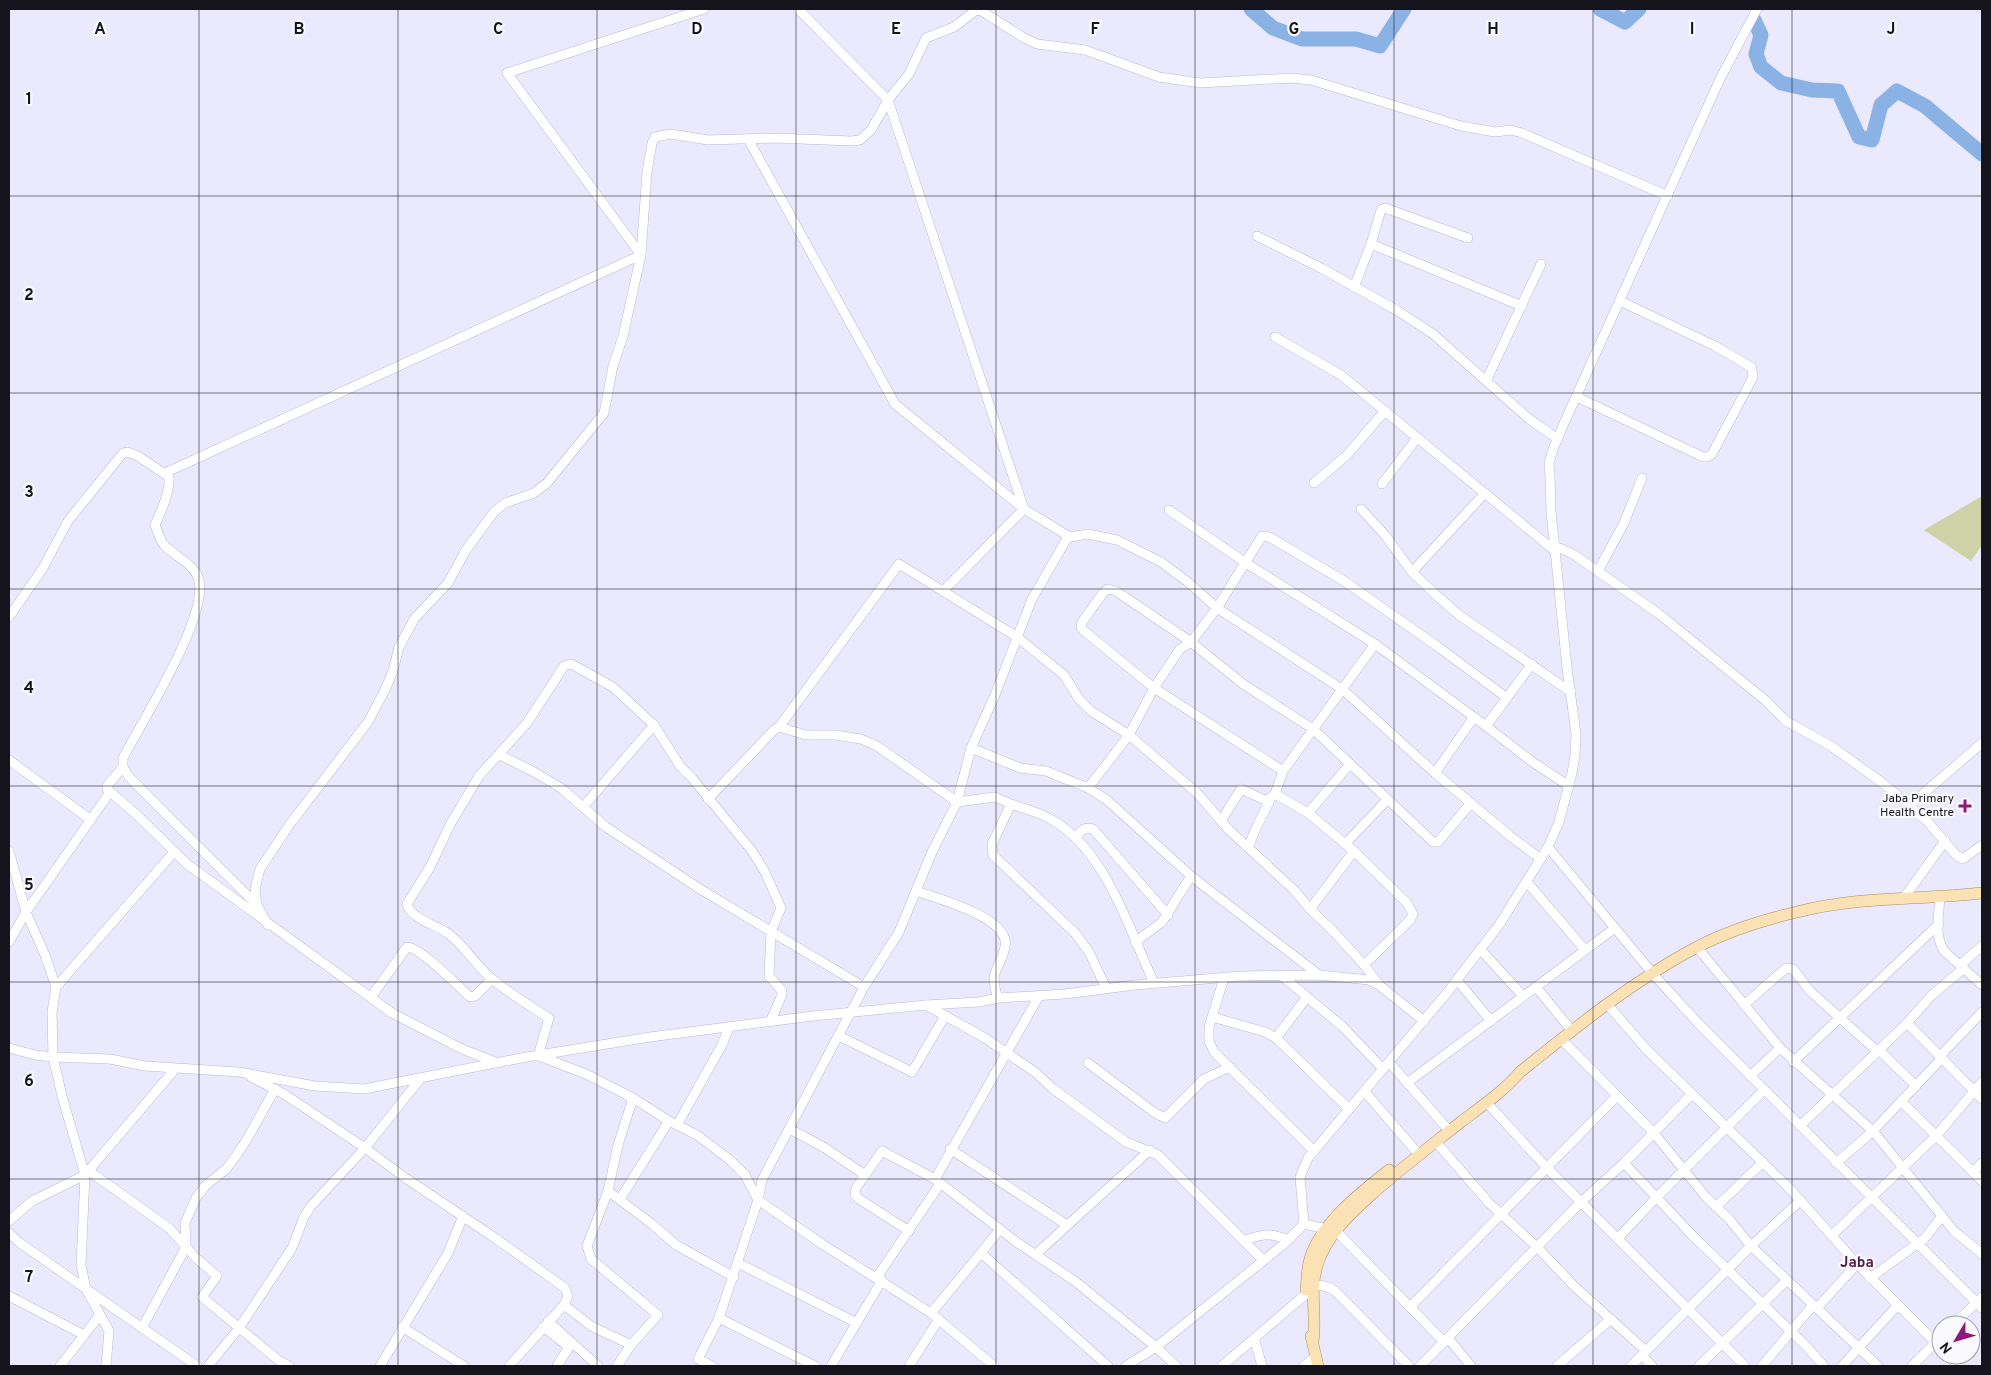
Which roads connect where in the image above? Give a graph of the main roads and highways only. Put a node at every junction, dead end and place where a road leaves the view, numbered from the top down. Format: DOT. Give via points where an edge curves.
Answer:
graph roads {
  1 [pos="1981,895"];
  2 [pos="1520,1072"];
  3 [pos="1331,1230"];
  4 [pos="1313,1342"];
  5 [pos="1317,1361"];
  1 -- 2 [label="main road" via="1847,904 1798,911 1746,927 1697,947 1607,1004"];
  2 -- 3 [label="main road" via="1511,1083"];
  2 -- 3 [label="main road" via="1506,1079 1366,1188 1336,1217"];
  3 -- 4 [label="main road" via="1316,1268"];
  3 -- 4 [label="main road" via="1310,1258 1306,1294"];
  4 -- 5 [label="main road"];
}
